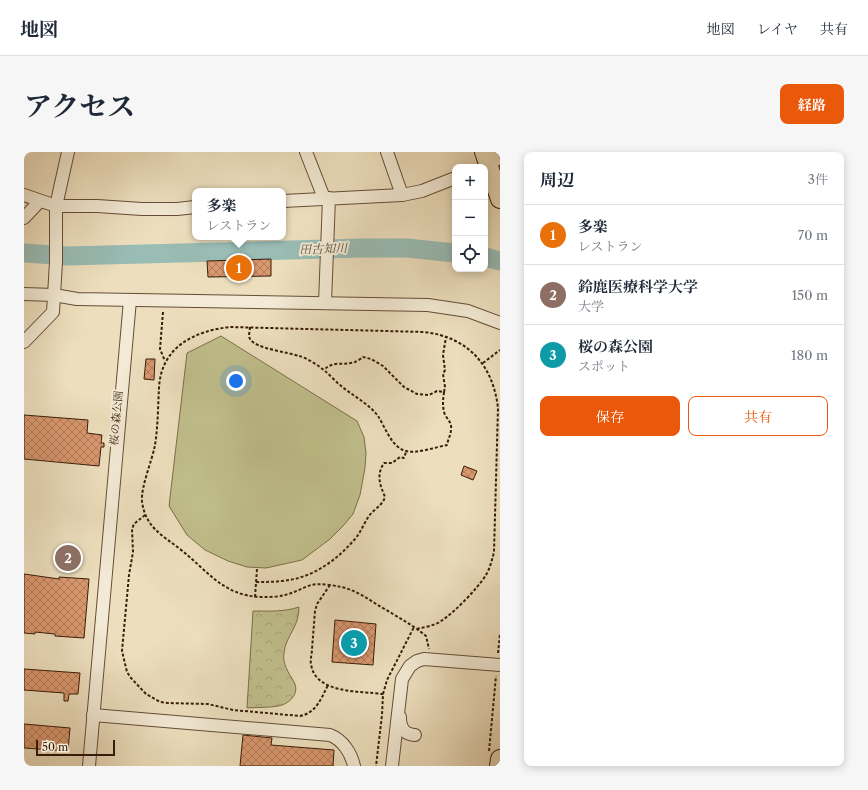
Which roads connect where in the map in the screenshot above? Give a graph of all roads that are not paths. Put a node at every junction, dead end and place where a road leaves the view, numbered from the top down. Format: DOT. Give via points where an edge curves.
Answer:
graph roads {
  1 [pos="68,152"];
  2 [pos="306,152"];
  3 [pos="387,152"];
  4 [pos="488,160"];
  5 [pos="452,179"];
  6 [pos="24,195"];
  7 [pos="402,195"];
  8 [pos="326,198"];
  9 [pos="500,199"];
  10 [pos="40,201"];
  11 [pos="286,201"];
  12 [pos="56,206"];
  13 [pos="192,207"];
  14 [pos="24,218"];
  15 [pos="24,294"];
  16 [pos="54,294"];
  17 [pos="130,300"];
  18 [pos="325,303"];
  19 [pos="500,323"];
  20 [pos="24,342"];
  21 [pos="499,665"];
  22 [pos="399,702"];
  23 [pos="93,714"];
  24 [pos="415,735"];
  25 [pos="494,755"];
  26 [pos="89,766"];
  27 [pos="354,766"];
  28 [pos="392,766"];
  29 [pos="499,766"];
  1 -- 12 [label="street"];
  2 -- 8 [label="street"];
  3 -- 7 [label="street"];
  4 -- 9 [label="highway"];
  5 -- 7 [label="street" via="422,191"];
  6 -- 10 [label="street"];
  7 -- 8 [label="street"];
  8 -- 11 [label="street"];
  8 -- 18 [label="street"];
  10 -- 12 [label="street"];
  10 -- 14 [label="street"];
  12 -- 13 [label="street" via="142,209"];
  12 -- 16 [label="street"];
  15 -- 16 [label="street"];
  16 -- 17 [label="street" via="77,299"];
  16 -- 20 [label="street" via="53,312"];
  17 -- 18 [label="street"];
  17 -- 23 [label="street"];
  18 -- 19 [label="street" via="428,305 468,311"];
  21 -- 22 [label="street" via="432,659 417,661 410,666 402,679"];
  22 -- 24 [label="street" via="400,726 407,734"];
  22 -- 28 [label="street"];
  23 -- 26 [label="street"];
  23 -- 27 [label="street" via="330,735 343,744"];
  25 -- 29 [label="highway"];
}
